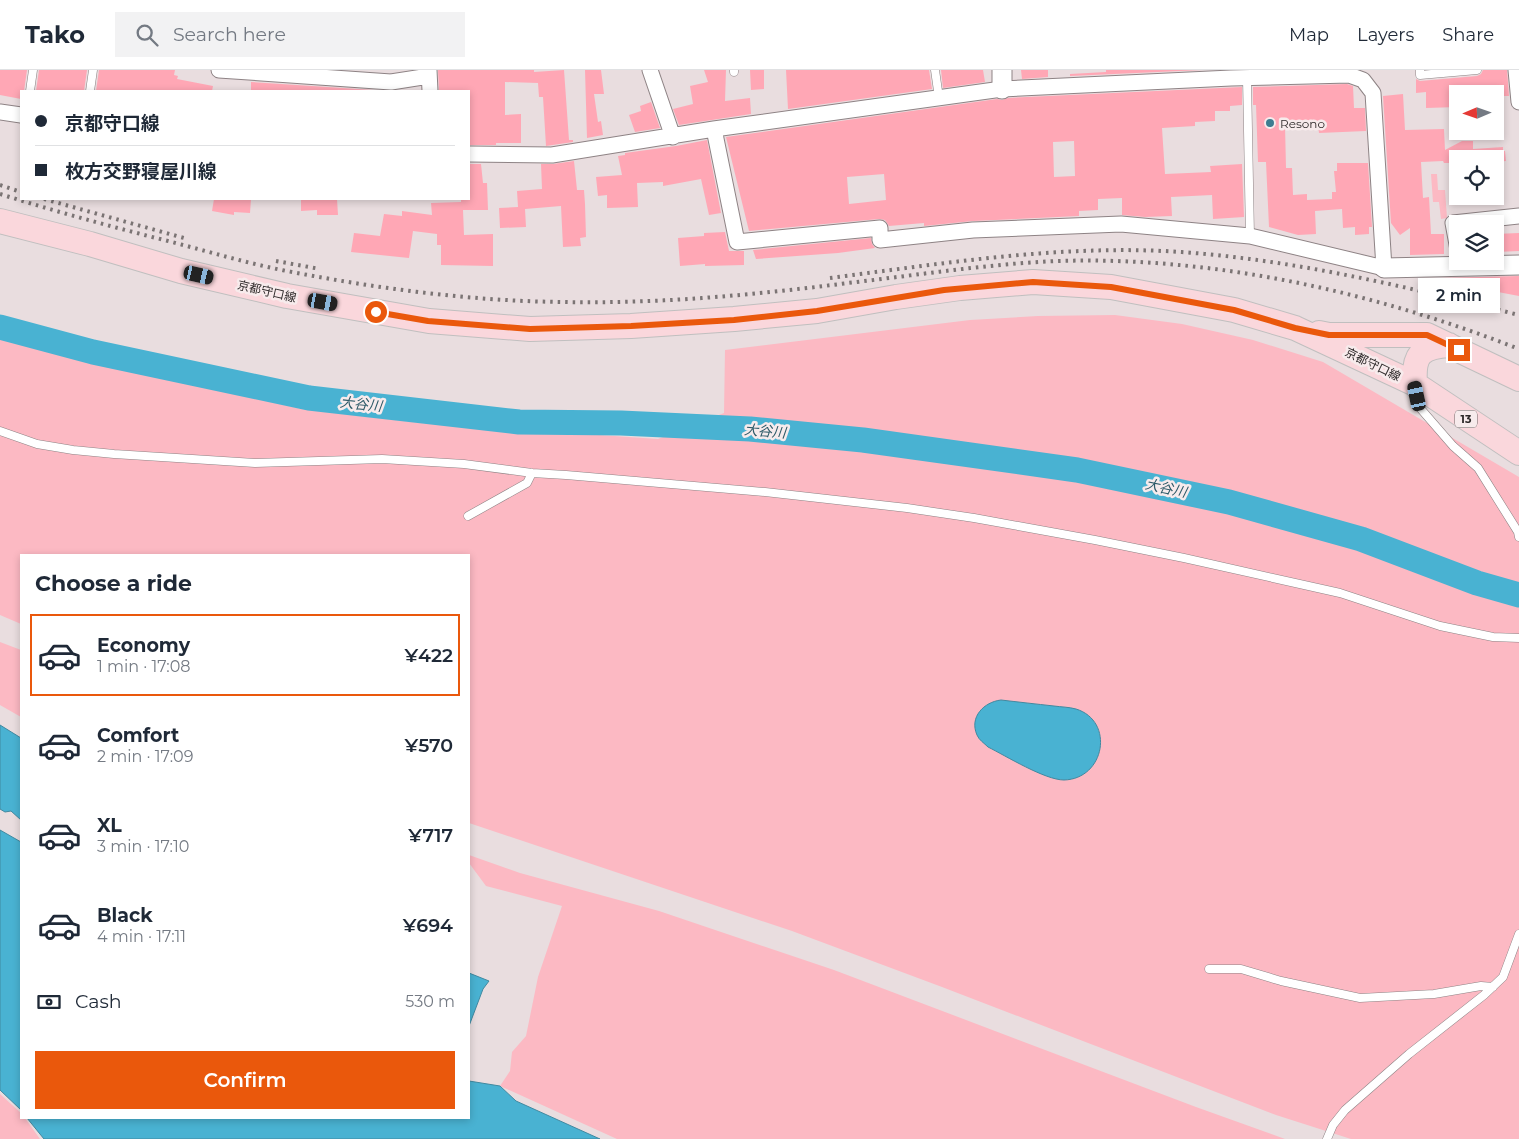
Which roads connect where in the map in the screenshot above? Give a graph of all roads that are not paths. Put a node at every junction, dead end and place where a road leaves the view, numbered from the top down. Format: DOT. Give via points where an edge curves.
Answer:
graph roads {
  1 [pos="33,70"];
  2 [pos="93,70"];
  3 [pos="219,70"];
  4 [pos="650,70"];
  5 [pos="935,70"];
  6 [pos="1002,70"];
  7 [pos="1420,70"];
  8 [pos="1477,70"];
  9 [pos="1516,70"];
  10 [pos="313,73"];
  11 [pos="1231,74"];
  12 [pos="1247,78"];
  13 [pos="429,79"];
  14 [pos="1002,89"];
  15 [pos="30,90"];
  16 [pos="90,90"];
  17 [pos="939,98"];
  18 [pos="1519,102"];
  19 [pos="0,112"];
  20 [pos="20,115"];
  21 [pos="714,129"];
  22 [pos="673,136"];
  23 [pos="470,154"];
  24 [pos="1519,216"];
  25 [pos="1504,218"];
  26 [pos="0,221"];
  27 [pos="1250,236"];
  28 [pos="1449,260"];
  29 [pos="1504,264"];
  30 [pos="1519,265"];
  31 [pos="1384,268"];
  32 [pos="1295,328"];
  33 [pos="1449,345"];
  34 [pos="1519,379"];
  35 [pos="1415,384"];
  36 [pos="0,431"];
  37 [pos="1519,453"];
  38 [pos="532,473"];
  39 [pos="468,516"];
  40 [pos="1519,537"];
  41 [pos="1519,638"];
  42 [pos="1519,934"];
  43 [pos="1209,969"];
  44 [pos="1493,987"];
  45 [pos="1327,1139"];
  1 -- 15 [label="lane"];
  2 -- 16 [label="lane"];
  3 -- 10 [label="street"];
  4 -- 22 [label="street"];
  5 -- 17 [label="lane"];
  6 -- 14 [label="street"];
  7 -- 8 [label="lane" via="1420,75"];
  9 -- 18 [label="street"];
  10 -- 13 [label="street" via="391,82"];
  11 -- 12 [label="street"];
  11 -- 14 [label="street"];
  12 -- 27 [label="lane"];
  12 -- 31 [label="street" via="1349,75 1363,80 1372,93"];
  14 -- 17 [label="street"];
  17 -- 21 [label="street"];
  19 -- 20 [label="street"];
  21 -- 22 [label="street"];
  21 -- 27 [label="street" via="737,242 880,228 880,240 973,230 1121,224"];
  22 -- 23 [label="street" via="552,155"];
  24 -- 25 [label="street"];
  26 -- 32 [label="main road, 京都守口線 / 13" via="181,271 287,296 428,321 530,329 734,320 817,311 924,293 1033,282 1111,287 1234,310"];
  27 -- 31 [label="street"];
  28 -- 31 [label="street"];
  29 -- 30 [label="street"];
  32 -- 33 [label="main road" via="1329,335 1427,335"];
  32 -- 35 [label="main road, 京都守口線 / 13"];
  33 -- 34 [label="main road"];
  33 -- 35 [label="main road" via="1433,346 1416,359"];
  35 -- 37 [label="main road, 京都守口線 / 13"];
  35 -- 40 [label="lane" via="1420,408 1453,446 1478,468"];
  36 -- 38 [label="lane" via="37,444 72,450 156,457 255,462 382,459 464,464"];
  38 -- 39 [label="lane" via="527,483"];
  38 -- 41 [label="lane" via="765,492 974,518 1184,558 1340,593 1440,626"];
  42 -- 44 [label="lane" via="1503,977"];
  43 -- 44 [label="lane" via="1241,969 1360,998"];
  44 -- 45 [label="lane" via="1345,1110"];
}
